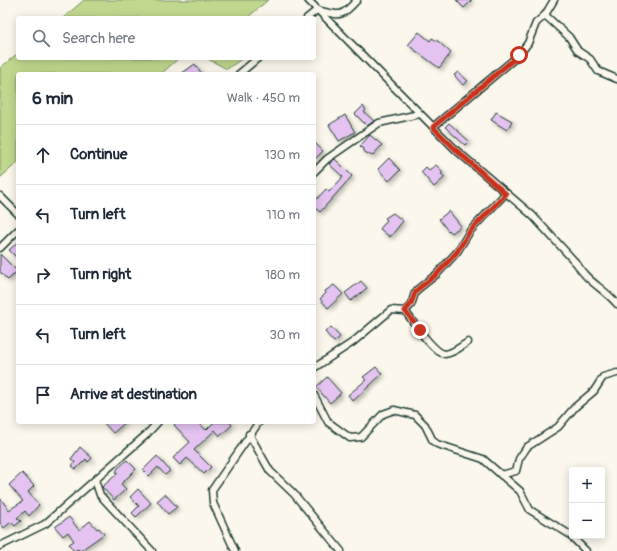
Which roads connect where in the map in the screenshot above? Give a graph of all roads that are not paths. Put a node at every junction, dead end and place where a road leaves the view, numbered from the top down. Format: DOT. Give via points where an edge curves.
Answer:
graph roads {
  1 [pos="308,0"];
  2 [pos="357,0"];
  3 [pos="554,0"];
  4 [pos="317,10"];
  5 [pos="545,15"];
  6 [pos="310,16"];
  7 [pos="256,60"];
  8 [pos="241,72"];
  9 [pos="617,79"];
  10 [pos="419,114"];
  11 [pos="433,127"];
  12 [pos="316,170"];
  13 [pos="506,194"];
  14 [pos="0,196"];
  15 [pos="16,212"];
  16 [pos="16,232"];
  17 [pos="0,248"];
  18 [pos="617,303"];
  19 [pos="405,311"];
  20 [pos="468,342"];
  21 [pos="316,367"];
  22 [pos="617,373"];
  23 [pos="316,399"];
  24 [pos="156,424"];
  25 [pos="257,424"];
  26 [pos="249,434"];
  27 [pos="501,475"];
  28 [pos="95,480"];
  29 [pos="0,546"];
  30 [pos="152,551"];
  31 [pos="236,551"];
  32 [pos="342,551"];
  33 [pos="586,551"];
  1 -- 4 [label="street"];
  2 -- 4 [label="street" via="341,15"];
  3 -- 5 [label="street"];
  4 -- 6 [label="street"];
  4 -- 10 [label="street"];
  5 -- 9 [label="street" via="569,37 578,51 590,59 598,71"];
  5 -- 11 [label="street" via="536,22 528,42 519,55"];
  7 -- 8 [label="street"];
  10 -- 11 [label="street"];
  10 -- 12 [label="street" via="379,124 327,159"];
  11 -- 13 [label="street"];
  13 -- 18 [label="street" via="544,228 577,264 581,273"];
  13 -- 19 [label="street" via="470,231 457,252 437,274 418,289"];
  14 -- 15 [label="street"];
  16 -- 17 [label="street"];
  19 -- 20 [label="street" via="424,337 441,352 449,353"];
  19 -- 21 [label="street" via="386,313 353,342"];
  22 -- 27 [label="street" via="603,377 594,391 575,406 558,427 527,448 519,459 516,471"];
  23 -- 27 [label="street" via="328,422 350,438 361,438 388,411 406,412 426,425 432,441 478,456"];
  24 -- 28 [label="street"];
  25 -- 26 [label="street"];
  26 -- 31 [label="street" via="212,490 211,496"];
  26 -- 32 [label="street" via="270,471 294,494"];
  27 -- 33 [label="street" via="523,495 530,510 569,534"];
  28 -- 29 [label="street" via="45,524"];
  28 -- 30 [label="street" via="100,495"];
}
